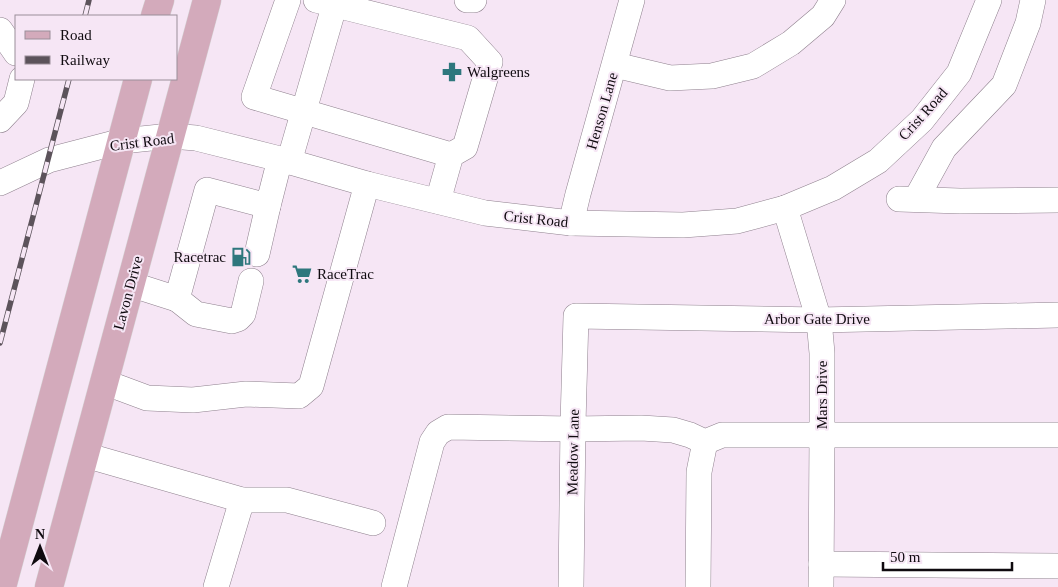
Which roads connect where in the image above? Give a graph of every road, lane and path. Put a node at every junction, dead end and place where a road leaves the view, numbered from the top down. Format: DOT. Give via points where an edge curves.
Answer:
graph roads {
  1 [pos="160,0"];
  2 [pos="207,0"];
  3 [pos="288,0"];
  4 [pos="467,0"];
  5 [pos="474,0"];
  6 [pos="632,0"];
  7 [pos="832,0"];
  8 [pos="989,0"];
  9 [pos="1033,0"];
  10 [pos="329,2"];
  11 [pos="155,15"];
  12 [pos="0,30"];
  13 [pos="15,52"];
  14 [pos="615,65"];
  15 [pos="22,80"];
  16 [pos="138,80"];
  17 [pos="303,113"];
  18 [pos="0,120"];
  19 [pos="170,136"];
  20 [pos="122,141"];
  21 [pos="450,155"];
  22 [pos="285,161"];
  23 [pos="0,183"];
  24 [pos="367,184"];
  25 [pos="1058,200"];
  26 [pos="438,201"];
  27 [pos="268,206"];
  28 [pos="785,208"];
  29 [pos="571,223"];
  30 [pos="257,254"];
  31 [pos="251,281"];
  32 [pos="130,284"];
  33 [pos="177,299"];
  34 [pos="1058,315"];
  35 [pos="576,316"];
  36 [pos="819,320"];
  37 [pos="104,382"];
  38 [pos="573,428"];
  39 [pos="822,434"];
  40 [pos="1058,435"];
  41 [pos="705,442"];
  42 [pos="84,455"];
  43 [pos="242,500"];
  44 [pos="373,523"];
  45 [pos="1058,566"];
  46 [pos="821,575"];
  47 [pos="2,587"];
  48 [pos="50,587"];
  49 [pos="216,587"];
  50 [pos="394,587"];
  51 [pos="571,587"];
  52 [pos="698,587"];
  1 -- 11 [label="main road"];
  2 -- 19 [label="main road, Lavon Drive"];
  3 -- 17 [label="street" via="254,97"];
  4 -- 5 [label="street"];
  6 -- 14 [label="street, Henson Lane"];
  7 -- 14 [label="street" via="822,16 791,43 753,66 712,76 670,78"];
  8 -- 28 [label="street, Crist Road" via="959,73 922,120 878,161 833,188"];
  9 -- 25 [label="street" via="1028,23 1004,85 944,148 907,199"];
  10 -- 17 [label="street"];
  10 -- 21 [label="street" via="468,38 490,62 465,147"];
  12 -- 13 [label="street"];
  14 -- 29 [label="street, Henson Lane"];
  15 -- 18 [label="street" via="16,103"];
  16 -- 20 [label="main road"];
  17 -- 21 [label="street"];
  17 -- 22 [label="street"];
  19 -- 20 [label="street, Crist Road"];
  19 -- 22 [label="street, Crist Road" via="196,138"];
  19 -- 32 [label="main road, Lavon Drive"];
  20 -- 23 [label="street, Crist Road" via="49,160"];
  20 -- 47 [label="main road"];
  21 -- 26 [label="street"];
  22 -- 24 [label="street, Crist Road"];
  22 -- 27 [label="street"];
  24 -- 26 [label="street, Crist Road"];
  24 -- 37 [label="street" via="311,386 299,396 246,394 193,400 147,398"];
  26 -- 29 [label="street, Crist Road" via="485,213"];
  27 -- 30 [label="street"];
  27 -- 33 [label="street" via="207,190"];
  28 -- 29 [label="street, Crist Road" via="737,221 683,226"];
  28 -- 36 [label="street, Mars Drive"];
  31 -- 33 [label="street" via="243,314 232,321 196,314"];
  32 -- 33 [label="street"];
  32 -- 37 [label="main road, Lavon Drive"];
  34 -- 36 [label="street, Arbor Gate Drive"];
  35 -- 36 [label="street, Arbor Gate Drive"];
  35 -- 38 [label="street, Meadow Lane"];
  36 -- 39 [label="street, Mars Drive"];
  37 -- 42 [label="main road, Lavon Drive"];
  38 -- 41 [label="street" via="673,430"];
  38 -- 50 [label="street" via="448,426 438,433 432,442"];
  38 -- 51 [label="street, Meadow Lane"];
  39 -- 40 [label="street"];
  39 -- 41 [label="street" via="722,435"];
  39 -- 46 [label="street, Mars Drive"];
  41 -- 52 [label="street" via="699,472"];
  42 -- 43 [label="street"];
  42 -- 48 [label="main road, Lavon Drive"];
  43 -- 44 [label="street" via="287,500"];
  43 -- 49 [label="street"];
  45 -- 46 [label="street"];
}
